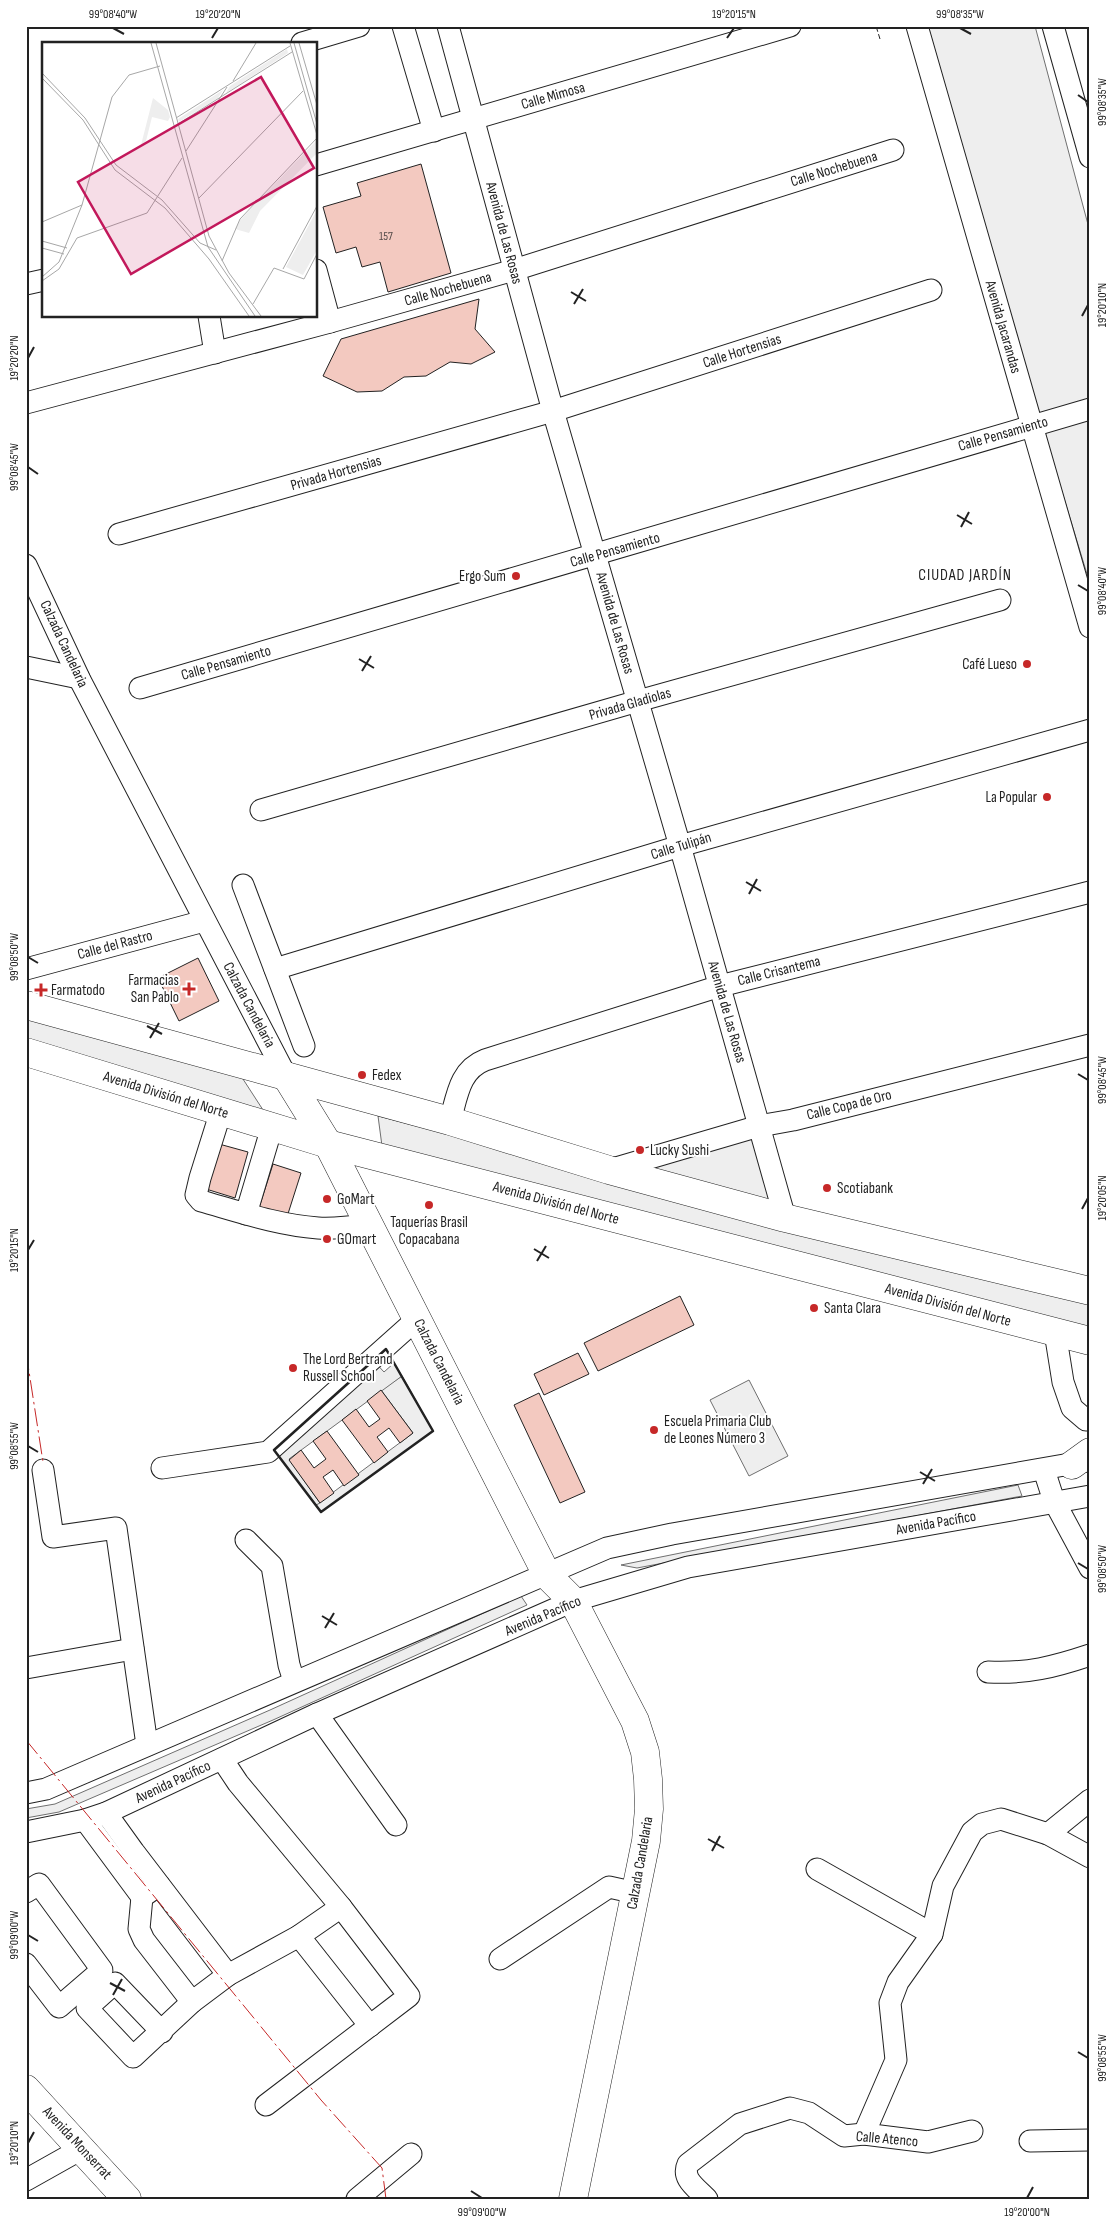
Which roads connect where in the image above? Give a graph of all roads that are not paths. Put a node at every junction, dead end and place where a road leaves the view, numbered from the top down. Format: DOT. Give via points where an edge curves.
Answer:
graph roads {
  1 [pos="359,26"];
  2 [pos="403,26"];
  3 [pos="448,26"];
  4 [pos="790,26"];
  5 [pos="918,26"];
  6 [pos="1053,26"];
  7 [pos="305,42"];
  8 [pos="473,118"];
  9 [pos="434,130"];
  10 [pos="893,150"];
  11 [pos="1090,157"];
  12 [pos="318,164"];
  13 [pos="514,270"];
  14 [pos="318,277"];
  15 [pos="42,280"];
  16 [pos="26,284"];
  17 [pos="931,290"];
  18 [pos="209,318"];
  19 [pos="330,322"];
  20 [pos="215,353"];
  21 [pos="26,403"];
  22 [pos="1090,409"];
  23 [pos="553,411"];
  24 [pos="1031,426"];
  25 [pos="119,534"];
  26 [pos="595,556"];
  27 [pos="26,565"];
  28 [pos="1000,600"];
  29 [pos="1090,627"];
  30 [pos="26,668"];
  31 [pos="79,678"];
  32 [pos="140,688"];
  33 [pos="638,701"];
  34 [pos="1090,730"];
  35 [pos="261,810"];
  36 [pos="680,846"];
  37 [pos="243,885"];
  38 [pos="1090,892"];
  39 [pos="204,921"];
  40 [pos="26,969"];
  41 [pos="275,969"];
  42 [pos="720,986"];
  43 [pos="26,1005"];
  44 [pos="1090,1044"];
  45 [pos="304,1046"];
  46 [pos="26,1052"];
  47 [pos="286,1076"];
  48 [pos="221,1111"];
  49 [pos="450,1121"];
  50 [pos="759,1126"];
  51 [pos="272,1127"];
  52 [pos="328,1144"];
  53 [pos="609,1170"];
  54 [pos="246,1214"];
  55 [pos="784,1218"];
  56 [pos="369,1225"];
  57 [pos="1090,1291"];
  58 [pos="417,1319"];
  59 [pos="1054,1332"];
  60 [pos="1090,1341"];
  61 [pos="1086,1420"];
  62 [pos="1084,1459"];
  63 [pos="162,1468"];
  64 [pos="43,1470"];
  65 [pos="1044,1470"];
  66 [pos="1090,1496"];
  67 [pos="1054,1501"];
  68 [pos="246,1540"];
  69 [pos="1090,1568"];
  70 [pos="547,1575"];
  71 [pos="573,1602"];
  72 [pos="133,1649"];
  73 [pos="1090,1655"];
  74 [pos="26,1668"];
  75 [pos="988,1672"];
  76 [pos="294,1681"];
  77 [pos="317,1714"];
  78 [pos="147,1744"];
  79 [pos="222,1759"];
  80 [pos="26,1793"];
  81 [pos="1090,1800"];
  82 [pos="106,1813"];
  83 [pos="85,1820"];
  84 [pos="396,1825"];
  85 [pos="26,1832"];
  86 [pos="1048,1834"];
  87 [pos="1090,1857"];
  88 [pos="817,1869"];
  89 [pos="159,1885"];
  90 [pos="26,1892"];
  91 [pos="636,1893"];
  92 [pos="142,1897"];
  93 [pos="341,1907"];
  94 [pos="932,1934"];
  95 [pos="299,1936"];
  96 [pos="500,1959"];
  97 [pos="26,1964"];
  98 [pos="228,1975"];
  99 [pos="192,2002"];
  100 [pos="370,2026"];
  101 [pos="162,2032"];
  102 [pos="26,2089"];
  103 [pos="266,2106"];
  104 [pos="972,2131"];
  105 [pos="864,2134"];
  106 [pos="1090,2140"];
  107 [pos="1030,2141"];
  108 [pos="83,2148"];
  109 [pos="411,2154"];
  110 [pos="26,2180"];
  111 [pos="127,2199"];
  112 [pos="357,2199"];
  113 [pos="573,2199"];
  114 [pos="707,2199"];
  1 -- 7 [label="street"];
  2 -- 9 [label="street"];
  3 -- 8 [label="street, Avenida de Las Rosas"];
  4 -- 8 [label="street, Calle Mimosa"];
  5 -- 24 [label="street, Avenida Jacarandas"];
  6 -- 11 [label="street"];
  8 -- 9 [label="street, Calle Mimosa"];
  8 -- 13 [label="street, Avenida de Las Rosas"];
  9 -- 12 [label="street, Calle Mimosa"];
  10 -- 13 [label="street, Calle Nochebuena"];
  13 -- 19 [label="street, Calle Nochebuena"];
  13 -- 23 [label="street, Avenida de Las Rosas"];
  14 -- 19 [label="street"];
  15 -- 16 [label="street"];
  17 -- 23 [label="street, Calle Hortensias"];
  18 -- 20 [label="street"];
  19 -- 20 [label="street, Calle Nochebuena"];
  20 -- 21 [label="street, Calle Nochebuena"];
  22 -- 24 [label="street, Calle Pensamiento"];
  23 -- 25 [label="street, Privada Hortensias"];
  23 -- 26 [label="street, Avenida de Las Rosas"];
  24 -- 26 [label="street, Calle Pensamiento"];
  24 -- 29 [label="street, Avenida Jacarandas"];
  26 -- 32 [label="street, Calle Pensamiento"];
  26 -- 33 [label="street, Avenida de Las Rosas"];
  27 -- 31 [label="street, Calzada Candelaria"];
  28 -- 33 [label="street, Privada Gladiolas"];
  30 -- 31 [label="street"];
  31 -- 39 [label="street, Calzada Candelaria"];
  33 -- 35 [label="street, Privada Gladiolas"];
  33 -- 36 [label="street, Avenida de Las Rosas"];
  34 -- 36 [label="street, Calle Tulipán"];
  36 -- 41 [label="street, Calle Tulipán"];
  36 -- 42 [label="street, Avenida de Las Rosas"];
  37 -- 41 [label="street"];
  38 -- 42 [label="street, Calle Crisantema"];
  39 -- 40 [label="street, Calle del Rastro"];
  39 -- 47 [label="street, Calzada Candelaria"];
  41 -- 45 [label="street"];
  42 -- 49 [label="street, Calle Crisantema" via="474,1065 463,1076"];
  42 -- 50 [label="street, Avenida de Las Rosas"];
  43 -- 47 [label="main road"];
  44 -- 50 [label="street, Calle Copa de Oro"];
  46 -- 48 [label="main road, Avenida División del Norte"];
  47 -- 49 [label="main road"];
  47 -- 52 [label="main road, Calzada Candelaria"];
  48 -- 51 [label="main road, Avenida División del Norte"];
  48 -- 54 [label="street" via="196,1195 201,1201"];
  49 -- 53 [label="main road"];
  50 -- 53 [label="street, Calle Copa de Oro"];
  50 -- 55 [label="street, Avenida de Las Rosas"];
  51 -- 52 [label="main road, Avenida División del Norte"];
  51 -- 54 [label="street"];
  52 -- 56 [label="main road, Calzada Candelaria"];
  52 -- 59 [label="main road, Avenida División del Norte"];
  53 -- 55 [label="main road"];
  54 -- 56 [label="street" via="320,1228"];
  55 -- 57 [label="main road"];
  56 -- 58 [label="main road, Calzada Candelaria"];
  58 -- 63 [label="street" via="268,1452"];
  58 -- 70 [label="main road, Calzada Candelaria"];
  59 -- 60 [label="main road, Avenida División del Norte"];
  59 -- 61 [label="street" via="1063,1382 1072,1408"];
  62 -- 65 [label="street"];
  64 -- 72 [label="street" via="53,1537 116,1528"];
  65 -- 67 [label="street"];
  65 -- 70 [label="street" via="672,1534 607,1548"];
  66 -- 67 [label="street, Avenida Pacífico"];
  67 -- 69 [label="street"];
  67 -- 71 [label="street, Avenida Pacífico" via="688,1567"];
  68 -- 76 [label="street" via="272,1566"];
  70 -- 71 [label="main road, Calzada Candelaria"];
  70 -- 76 [label="street"];
  71 -- 77 [label="street, Avenida Pacífico"];
  71 -- 91 [label="main road, Calzada Candelaria" via="635,1721 645,1752 649,1809"];
  72 -- 74 [label="street"];
  72 -- 78 [label="street"];
  73 -- 75 [label="street" via="1053,1668"];
  76 -- 78 [label="street"];
  77 -- 79 [label="street, Avenida Pacífico"];
  77 -- 84 [label="street"];
  78 -- 80 [label="street" via="46,1789"];
  79 -- 82 [label="street, Avenida Pacífico"];
  79 -- 93 [label="street" via="238,1783"];
  81 -- 86 [label="street"];
  82 -- 83 [label="street, Avenida Pacífico"];
  82 -- 89 [label="street"];
  83 -- 85 [label="street, Avenida Pacífico"];
  83 -- 92 [label="street"];
  86 -- 87 [label="street"];
  86 -- 94 [label="street" via="1001,1819 982,1824 972,1832 943,1886"];
  88 -- 94 [label="street"];
  89 -- 92 [label="street"];
  89 -- 98 [label="street"];
  90 -- 97 [label="street" via="39,1884 102,1970 58,2006"];
  91 -- 96 [label="street" via="609,1888"];
  91 -- 113 [label="main road, Calzada Candelaria"];
  92 -- 99 [label="street" via="139,1929 144,1940"];
  93 -- 95 [label="street"];
  93 -- 100 [label="street" via="409,1996"];
  94 -- 105 [label="street" via="898,1982 890,2003 896,2060"];
  95 -- 98 [label="street"];
  95 -- 100 [label="street"];
  98 -- 99 [label="street"];
  99 -- 101 [label="street"];
  100 -- 103 [label="street"];
  102 -- 108 [label="main road, Avenida Monserrat"];
  104 -- 105 [label="street, Calle Atenco" via="928,2142"];
  105 -- 114 [label="street, Calle Atenco" via="844,2136 809,2113 790,2108 740,2124 688,2164 686,2176"];
  106 -- 107 [label="street"];
  108 -- 110 [label="street"];
  108 -- 111 [label="main road, Avenida Monserrat"];
  109 -- 112 [label="street"];
}
